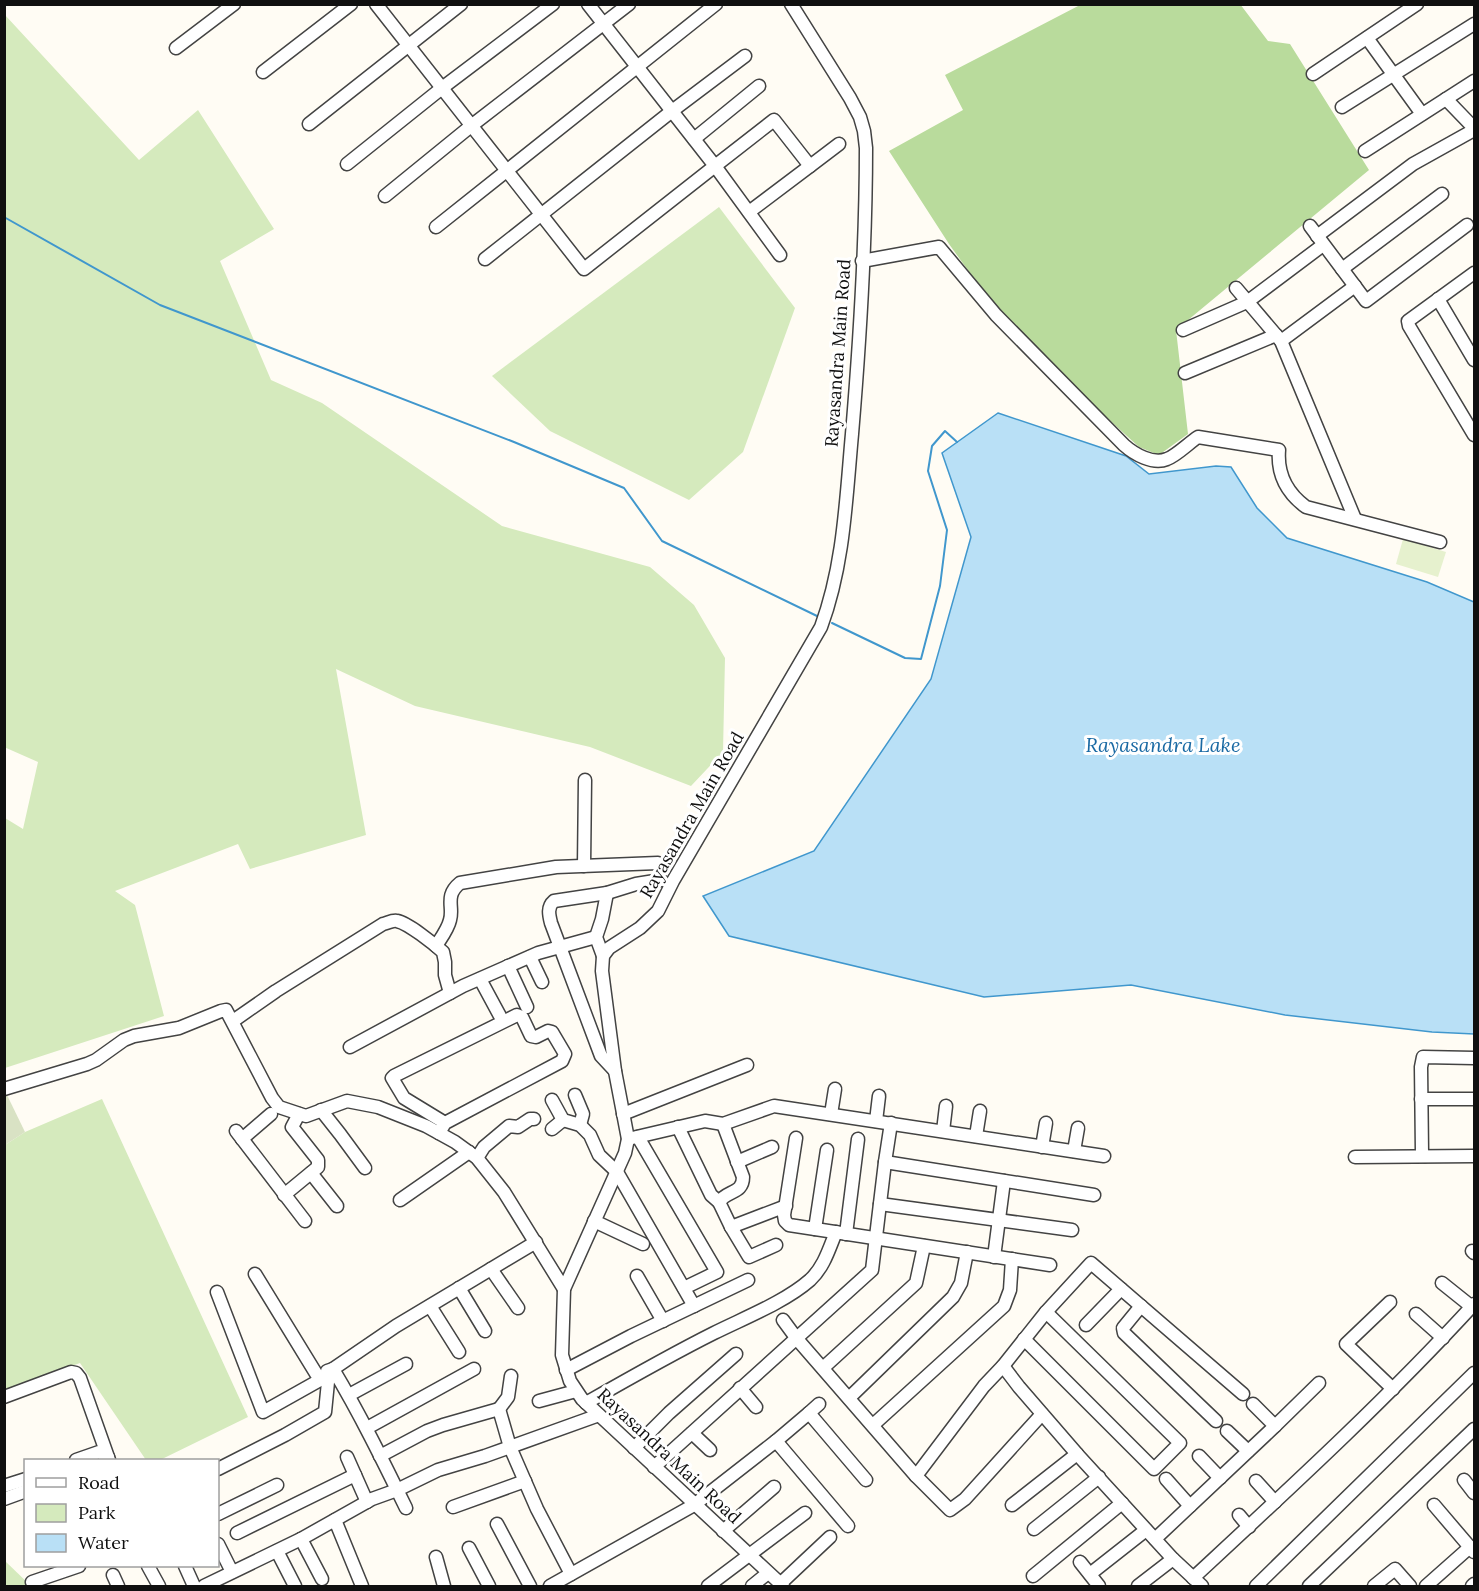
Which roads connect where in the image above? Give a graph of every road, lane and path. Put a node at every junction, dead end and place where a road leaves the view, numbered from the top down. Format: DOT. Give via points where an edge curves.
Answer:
graph roads {
  1 [pos="234,4"];
  2 [pos="351,4"];
  3 [pos="376,4"];
  4 [pos="461,4"];
  5 [pos="553,4"];
  6 [pos="588,4"];
  7 [pos="629,4"];
  8 [pos="716,4"];
  9 [pos="790,4"];
  10 [pos="1418,4"];
  11 [pos="1474,24"];
  12 [pos="604,25"];
  13 [pos="1368,38"];
  14 [pos="408,45"];
  15 [pos="176,48"];
  16 [pos="745,56"];
  17 [pos="637,67"];
  18 [pos="263,72"];
  19 [pos="1313,74"];
  20 [pos="1394,74"];
  21 [pos="1474,81"];
  22 [pos="759,86"];
  23 [pos="442,88"];
  24 [pos="1446,99"];
  25 [pos="1342,107"];
  26 [pos="672,111"];
  27 [pos="1422,114"];
  28 [pos="309,124"];
  29 [pos="471,126"];
  30 [pos="1474,129"];
  31 [pos="694,139"];
  32 [pos="839,144"];
  33 [pos="1365,151"];
  34 [pos="347,164"];
  35 [pos="715,166"];
  36 [pos="810,166"];
  37 [pos="506,170"];
  38 [pos="1442,194"];
  39 [pos="385,196"];
  40 [pos="749,213"];
  41 [pos="541,215"];
  42 [pos="1467,225"];
  43 [pos="436,227"];
  44 [pos="1317,236"];
  45 [pos="780,255"];
  46 [pos="485,259"];
  47 [pos="862,261"];
  48 [pos="1342,269"];
  49 [pos="1474,273"];
  50 [pos="1354,286"];
  51 [pos="1236,288"];
  52 [pos="1438,299"];
  53 [pos="1247,302"];
  54 [pos="1183,330"];
  55 [pos="1279,338"];
  56 [pos="1474,360"];
  57 [pos="1185,373"];
  58 [pos="1474,435"];
  59 [pos="1355,519"];
  60 [pos="1440,542"];
  61 [pos="585,780"];
  62 [pos="658,863"];
  63 [pos="584,866"];
  64 [pos="661,880"];
  65 [pos="607,893"];
  66 [pos="596,937"];
  67 [pos="436,946"];
  68 [pos="561,947"];
  69 [pos="603,956"];
  70 [pos="530,957"];
  71 [pos="508,966"];
  72 [pos="480,978"];
  73 [pos="542,982"];
  74 [pos="450,993"];
  75 [pos="527,1007"];
  76 [pos="500,1016"];
  77 [pos="233,1022"];
  78 [pos="350,1047"];
  79 [pos="1474,1058"];
  80 [pos="747,1065"];
  81 [pos="615,1071"];
  82 [pos="4,1089"];
  83 [pos="835,1089"];
  84 [pos="575,1095"];
  85 [pos="879,1096"];
  86 [pos="404,1098"];
  87 [pos="1421,1099"];
  88 [pos="1474,1099"];
  89 [pos="552,1100"];
  90 [pos="946,1106"];
  91 [pos="321,1110"];
  92 [pos="980,1112"];
  93 [pos="271,1114"];
  94 [pos="299,1114"];
  95 [pos="397,1114"];
  96 [pos="623,1114"];
  97 [pos="831,1114"];
  98 [pos="585,1116"];
  99 [pos="534,1119"];
  100 [pos="563,1120"];
  101 [pos="876,1121"];
  102 [pos="891,1123"];
  103 [pos="1046,1123"];
  104 [pos="723,1124"];
  105 [pos="678,1127"];
  106 [pos="442,1128"];
  107 [pos="1078,1128"];
  108 [pos="552,1129"];
  109 [pos="942,1131"];
  110 [pos="976,1136"];
  111 [pos="633,1138"];
  112 [pos="796,1138"];
  113 [pos="858,1139"];
  114 [pos="1042,1146"];
  115 [pos="772,1147"];
  116 [pos="827,1150"];
  117 [pos="1074,1151"];
  118 [pos="473,1155"];
  119 [pos="1104,1156"];
  120 [pos="1425,1156"];
  121 [pos="1474,1156"];
  122 [pos="1354,1157"];
  123 [pos="737,1162"];
  124 [pos="885,1162"];
  125 [pos="365,1168"];
  126 [pos="616,1172"];
  127 [pos="311,1173"];
  128 [pos="1004,1180"];
  129 [pos="284,1195"];
  130 [pos="1094,1195"];
  131 [pos="400,1200"];
  132 [pos="719,1202"];
  133 [pos="880,1204"];
  134 [pos="337,1206"];
  135 [pos="786,1206"];
  136 [pos="999,1220"];
  137 [pos="305,1221"];
  138 [pos="594,1221"];
  139 [pos="731,1227"];
  140 [pos="815,1229"];
  141 [pos="1072,1230"];
  142 [pos="841,1233"];
  143 [pos="876,1238"];
  144 [pos="536,1242"];
  145 [pos="643,1244"];
  146 [pos="776,1245"];
  147 [pos="924,1246"];
  148 [pos="967,1252"];
  149 [pos="994,1257"];
  150 [pos="1012,1259"];
  151 [pos="1050,1265"];
  152 [pos="491,1269"];
  153 [pos="255,1274"];
  154 [pos="637,1276"];
  155 [pos="748,1280"];
  156 [pos="1442,1283"];
  157 [pos="459,1288"];
  158 [pos="684,1288"];
  159 [pos="564,1289"];
  160 [pos="1121,1289"];
  161 [pos="218,1292"];
  162 [pos="1390,1302"];
  163 [pos="1473,1305"];
  164 [pos="430,1306"];
  165 [pos="694,1306"];
  166 [pos="1141,1306"];
  167 [pos="518,1308"];
  168 [pos="1046,1312"];
  169 [pos="1416,1314"];
  170 [pos="783,1320"];
  171 [pos="663,1321"];
  172 [pos="1086,1325"];
  173 [pos="485,1331"];
  174 [pos="1443,1338"];
  175 [pos="797,1339"];
  176 [pos="1024,1339"];
  177 [pos="459,1352"];
  178 [pos="736,1354"];
  179 [pos="406,1364"];
  180 [pos="1003,1366"];
  181 [pos="333,1368"];
  182 [pos="823,1368"];
  183 [pos="474,1369"];
  184 [pos="566,1370"];
  185 [pos="1474,1373"];
  186 [pos="317,1375"];
  187 [pos="512,1376"];
  188 [pos="1320,1383"];
  189 [pos="740,1388"];
  190 [pos="1393,1389"];
  191 [pos="576,1391"];
  192 [pos="1244,1394"];
  193 [pos="349,1395"];
  194 [pos="4,1397"];
  195 [pos="849,1398"];
  196 [pos="539,1401"];
  197 [pos="586,1403"];
  198 [pos="819,1404"];
  199 [pos="1253,1404"];
  200 [pos="756,1407"];
  201 [pos="499,1409"];
  202 [pos="809,1413"];
  203 [pos="1042,1414"];
  204 [pos="599,1415"];
  205 [pos="1216,1421"];
  206 [pos="873,1425"];
  207 [pos="1275,1426"];
  208 [pos="367,1428"];
  209 [pos="1474,1429"];
  210 [pos="1227,1431"];
  211 [pos="692,1433"];
  212 [pos="776,1441"];
  213 [pos="510,1447"];
  214 [pos="634,1448"];
  215 [pos="710,1450"];
  216 [pos="1248,1451"];
  217 [pos="1077,1454"];
  218 [pos="380,1456"];
  219 [pos="1199,1456"];
  220 [pos="347,1457"];
  221 [pos="81,1459"];
  222 [pos="107,1459"];
  223 [pos="654,1467"];
  224 [pos="219,1468"];
  225 [pos="355,1475"];
  226 [pos="916,1476"];
  227 [pos="1099,1477"];
  228 [pos="1220,1478"];
  229 [pos="1166,1479"];
  230 [pos="24,1480"];
  231 [pos="866,1480"];
  232 [pos="1464,1480"];
  233 [pos="525,1481"];
  234 [pos="1256,1481"];
  235 [pos="277,1485"];
  236 [pos="4,1486"];
  237 [pos="774,1487"];
  238 [pos="397,1490"];
  239 [pos="24,1492"];
  240 [pos="1474,1492"];
  241 [pos="4,1498"];
  242 [pos="367,1502"];
  243 [pos="1275,1502"];
  244 [pos="1122,1503"];
  245 [pos="694,1505"];
  246 [pos="1012,1505"];
  247 [pos="1434,1505"];
  248 [pos="1190,1506"];
  249 [pos="453,1507"];
  250 [pos="406,1508"];
  251 [pos="805,1513"];
  252 [pos="219,1514"];
  253 [pos="1239,1515"];
  254 [pos="335,1520"];
  255 [pos="497,1524"];
  256 [pos="848,1526"];
  257 [pos="1249,1527"];
  258 [pos="1034,1529"];
  259 [pos="1146,1530"];
  260 [pos="723,1531"];
  261 [pos="237,1533"];
  262 [pos="830,1537"];
  263 [pos="301,1539"];
  264 [pos="1155,1539"];
  265 [pos="219,1546"];
  266 [pos="470,1548"];
  267 [pos="1472,1550"];
  268 [pos="277,1551"];
  269 [pos="750,1556"];
  270 [pos="436,1557"];
  271 [pos="1173,1559"];
  272 [pos="1080,1562"];
  273 [pos="76,1567"];
  274 [pos="149,1567"];
  275 [pos="185,1567"];
  276 [pos="232,1572"];
  277 [pos="768,1573"];
  278 [pos="570,1574"];
  279 [pos="1090,1574"];
  280 [pos="112,1575"];
  281 [pos="1033,1576"];
  282 [pos="322,1579"];
  283 [pos="32,1582"];
  284 [pos="1199,1584"];
  285 [pos="781,1585"];
  286 [pos="553,1586"];
  287 [pos="118,1587"];
  288 [pos="159,1587"];
  289 [pos="194,1587"];
  290 [pos="204,1587"];
  291 [pos="295,1587"];
  292 [pos="362,1587"];
  293 [pos="444,1587"];
  294 [pos="489,1587"];
  295 [pos="530,1587"];
  296 [pos="708,1587"];
  297 [pos="752,1587"];
  298 [pos="1100,1587"];
  299 [pos="1138,1587"];
  300 [pos="1256,1587"];
  301 [pos="1309,1587"];
  302 [pos="1374,1587"];
  303 [pos="1410,1587"];
  304 [pos="1426,1587"];
  1 -- 15 [label="street"];
  2 -- 18 [label="street"];
  3 -- 14 [label="street"];
  4 -- 14 [label="street"];
  5 -- 23 [label="street"];
  6 -- 12 [label="street"];
  7 -- 12 [label="street"];
  8 -- 17 [label="street"];
  9 -- 47 [label="street, Rayasandra Main Road" via="850,98 864,131"];
  10 -- 13 [label="street"];
  11 -- 20 [label="street"];
  12 -- 17 [label="street"];
  12 -- 29 [label="street"];
  13 -- 19 [label="street"];
  13 -- 20 [label="street"];
  14 -- 23 [label="street"];
  14 -- 28 [label="street"];
  16 -- 26 [label="street"];
  17 -- 26 [label="street"];
  17 -- 37 [label="street"];
  20 -- 25 [label="street"];
  20 -- 27 [label="street"];
  21 -- 24 [label="street"];
  22 -- 31 [label="street"];
  23 -- 29 [label="street"];
  23 -- 34 [label="street"];
  24 -- 27 [label="street"];
  24 -- 30 [label="street"];
  26 -- 31 [label="street"];
  26 -- 41 [label="street"];
  27 -- 33 [label="street"];
  29 -- 37 [label="street"];
  29 -- 39 [label="street"];
  30 -- 44 [label="street" via="1413,164"];
  31 -- 35 [label="street"];
  32 -- 36 [label="street"];
  35 -- 36 [label="street" via="774,120"];
  35 -- 40 [label="street"];
  35 -- 41 [label="street" via="584,269"];
  36 -- 40 [label="street"];
  37 -- 41 [label="street"];
  37 -- 43 [label="street"];
  38 -- 48 [label="street"];
  40 -- 45 [label="street"];
  41 -- 46 [label="street"];
  42 -- 50 [label="street" via="1366,301"];
  44 -- 48 [label="street"];
  44 -- 53 [label="street"];
  47 -- 59 [label="street" via="939,247 996,315 1135,453 1148,459 1167,460 1198,437 1279,450 1280,472 1295,498 1306,507"];
  47 -- 69 [label="street, Rayasandra Main Road" via="844,524 827,612 658,911"];
  48 -- 50 [label="street"];
  49 -- 52 [label="street"];
  50 -- 55 [label="street"];
  51 -- 53 [label="street"];
  52 -- 56 [label="street"];
  52 -- 58 [label="street" via="1408,321 1409,326"];
  53 -- 54 [label="street"];
  53 -- 55 [label="street"];
  55 -- 57 [label="street"];
  55 -- 59 [label="street"];
  59 -- 60 [label="street"];
  61 -- 63 [label="street"];
  62 -- 63 [label="street"];
  63 -- 67 [label="street" via="556,867 459,884 454,887 450,903 451,918"];
  64 -- 65 [label="street"];
  65 -- 66 [label="street"];
  65 -- 68 [label="street" via="551,904 550,923"];
  66 -- 68 [label="street"];
  66 -- 69 [label="street"];
  67 -- 74 [label="street" via="443,952"];
  67 -- 77 [label="street" via="408,926 390,921 294,979"];
  68 -- 70 [label="street"];
  68 -- 81 [label="street" via="601,1056"];
  69 -- 81 [label="street"];
  70 -- 71 [label="street"];
  70 -- 73 [label="street"];
  71 -- 72 [label="street"];
  71 -- 75 [label="street"];
  72 -- 74 [label="street"];
  72 -- 76 [label="street"];
  74 -- 78 [label="street"];
  77 -- 82 [label="street" via="226,1010 179,1028 134,1036 87,1064"];
  77 -- 94 [label="street" via="272,1098 279,1107"];
  79 -- 87 [label="street" via="1423,1057"];
  80 -- 96 [label="street"];
  81 -- 96 [label="street"];
  83 -- 97 [label="street"];
  84 -- 98 [label="street"];
  85 -- 101 [label="street"];
  86 -- 95 [label="street"];
  86 -- 106 [label="street"];
  86 -- 106 [label="street" via="394,1076 517,1015 522,1017 531,1036 552,1032 565,1054 561,1061"];
  87 -- 88 [label="street"];
  87 -- 120 [label="street"];
  89 -- 100 [label="street"];
  90 -- 109 [label="street"];
  91 -- 94 [label="street" via="306,1116"];
  91 -- 95 [label="street" via="347,1101"];
  91 -- 125 [label="street"];
  92 -- 110 [label="street"];
  93 -- 129 [label="street" via="239,1135"];
  94 -- 127 [label="street" via="292,1127 318,1160 318,1167"];
  95 -- 106 [label="street"];
  96 -- 111 [label="street"];
  97 -- 101 [label="street"];
  97 -- 104 [label="street" via="774,1106"];
  98 -- 100 [label="street"];
  98 -- 126 [label="street" via="599,1155"];
  99 -- 118 [label="street" via="518,1127 509,1126"];
  100 -- 108 [label="street"];
  101 -- 102 [label="street"];
  102 -- 109 [label="street"];
  102 -- 124 [label="street"];
  103 -- 114 [label="street"];
  104 -- 105 [label="street" via="705,1121"];
  104 -- 123 [label="street"];
  105 -- 111 [label="street"];
  105 -- 132 [label="street" via="711,1195"];
  106 -- 118 [label="street"];
  107 -- 117 [label="street"];
  109 -- 110 [label="street"];
  110 -- 114 [label="street"];
  111 -- 126 [label="street, Rayasandra Main Road"];
  111 -- 158 [label="street" via="717,1272"];
  112 -- 135 [label="street"];
  113 -- 142 [label="street"];
  114 -- 117 [label="street"];
  115 -- 123 [label="street"];
  116 -- 140 [label="street"];
  117 -- 119 [label="street"];
  118 -- 131 [label="street"];
  118 -- 144 [label="street" via="504,1192"];
  120 -- 121 [label="street"];
  120 -- 122 [label="street"];
  123 -- 132 [label="street" via="743,1184"];
  124 -- 128 [label="street"];
  124 -- 133 [label="street"];
  126 -- 138 [label="street, Rayasandra Main Road"];
  126 -- 158 [label="street"];
  127 -- 129 [label="street"];
  127 -- 134 [label="street"];
  128 -- 130 [label="street"];
  128 -- 136 [label="street"];
  129 -- 137 [label="street"];
  132 -- 139 [label="street"];
  133 -- 136 [label="street"];
  133 -- 143 [label="street"];
  135 -- 139 [label="street"];
  135 -- 140 [label="street" via="785,1221 789,1225"];
  136 -- 141 [label="street"];
  136 -- 149 [label="street"];
  138 -- 145 [label="street"];
  138 -- 159 [label="street, Rayasandra Main Road"];
  139 -- 146 [label="street" via="748,1257"];
  140 -- 142 [label="street"];
  142 -- 143 [label="street"];
  142 -- 197 [label="street" via="817,1272 787,1296"];
  143 -- 147 [label="street"];
  143 -- 175 [label="street" via="872,1270"];
  144 -- 152 [label="street"];
  144 -- 159 [label="street"];
  147 -- 148 [label="street"];
  147 -- 182 [label="street" via="916,1283"];
  148 -- 149 [label="street"];
  148 -- 195 [label="street" via="961,1283 953,1297"];
  149 -- 150 [label="street"];
  150 -- 151 [label="street"];
  150 -- 206 [label="street" via="1010,1290 1004,1306"];
  152 -- 157 [label="street"];
  152 -- 167 [label="street"];
  153 -- 186 [label="street"];
  154 -- 171 [label="street"];
  155 -- 165 [label="street"];
  156 -- 163 [label="street"];
  157 -- 164 [label="street"];
  157 -- 173 [label="street"];
  158 -- 165 [label="street"];
  159 -- 184 [label="street, Rayasandra Main Road" via="562,1355"];
  160 -- 166 [label="street"];
  160 -- 168 [label="street" via="1091,1263"];
  160 -- 172 [label="street"];
  161 -- 186 [label="street" via="263,1412 320,1380"];
  162 -- 190 [label="street" via="1346,1344"];
  163 -- 174 [label="street"];
  164 -- 177 [label="street"];
  164 -- 181 [label="street"];
  165 -- 171 [label="street"];
  166 -- 192 [label="street"];
  166 -- 205 [label="street" via="1122,1331"];
  168 -- 176 [label="street"];
  168 -- 176 [label="street" via="1180,1443 1154,1469"];
  169 -- 174 [label="street"];
  170 -- 175 [label="street"];
  171 -- 184 [label="street"];
  174 -- 190 [label="street"];
  175 -- 182 [label="street"];
  175 -- 189 [label="street"];
  176 -- 180 [label="street"];
  178 -- 214 [label="street"];
  179 -- 193 [label="street"];
  180 -- 203 [label="street"];
  180 -- 226 [label="street"];
  181 -- 186 [label="street"];
  181 -- 193 [label="street"];
  181 -- 224 [label="street" via="326,1412"];
  182 -- 195 [label="street"];
  183 -- 208 [label="street"];
  184 -- 191 [label="street, Rayasandra Main Road"];
  185 -- 300 [label="street"];
  187 -- 201 [label="street" via="508,1397"];
  188 -- 207 [label="street"];
  189 -- 200 [label="street"];
  189 -- 211 [label="street"];
  190 -- 243 [label="street"];
  191 -- 196 [label="street"];
  191 -- 197 [label="street, Rayasandra Main Road"];
  193 -- 208 [label="street"];
  194 -- 222 [label="street" via="76,1373"];
  195 -- 206 [label="street"];
  197 -- 204 [label="street, Rayasandra Main Road"];
  198 -- 202 [label="street"];
  199 -- 207 [label="street"];
  201 -- 213 [label="street"];
  201 -- 218 [label="street" via="435,1428"];
  202 -- 212 [label="street"];
  202 -- 231 [label="street"];
  203 -- 217 [label="street"];
  203 -- 226 [label="street" via="965,1499 950,1510"];
  204 -- 213 [label="street"];
  204 -- 214 [label="street, Rayasandra Main Road"];
  206 -- 226 [label="street"];
  207 -- 216 [label="street"];
  208 -- 218 [label="street"];
  209 -- 301 [label="street"];
  210 -- 216 [label="street"];
  211 -- 215 [label="street"];
  211 -- 223 [label="street"];
  212 -- 245 [label="street"];
  212 -- 256 [label="street"];
  213 -- 233 [label="street"];
  213 -- 238 [label="street" via="438,1470"];
  214 -- 223 [label="street, Rayasandra Main Road"];
  216 -- 228 [label="street"];
  217 -- 227 [label="street"];
  217 -- 246 [label="street"];
  218 -- 238 [label="street"];
  219 -- 228 [label="street"];
  220 -- 225 [label="street"];
  221 -- 222 [label="street" via="99,1452"];
  223 -- 245 [label="street, Rayasandra Main Road"];
  225 -- 242 [label="street"];
  225 -- 261 [label="street"];
  227 -- 244 [label="street"];
  227 -- 258 [label="street"];
  228 -- 248 [label="street"];
  229 -- 248 [label="street"];
  230 -- 236 [label="street"];
  232 -- 240 [label="street"];
  233 -- 249 [label="street"];
  233 -- 278 [label="street"];
  234 -- 243 [label="street"];
  235 -- 252 [label="street"];
  237 -- 260 [label="street"];
  238 -- 242 [label="street"];
  238 -- 250 [label="street"];
  239 -- 241 [label="street"];
  242 -- 254 [label="street"];
  243 -- 257 [label="street"];
  244 -- 259 [label="street"];
  244 -- 281 [label="street"];
  245 -- 260 [label="street, Rayasandra Main Road"];
  245 -- 278 [label="street"];
  247 -- 267 [label="street"];
  248 -- 264 [label="street"];
  251 -- 269 [label="street"];
  253 -- 257 [label="street"];
  254 -- 263 [label="street"];
  254 -- 292 [label="street"];
  255 -- 295 [label="street"];
  257 -- 284 [label="street"];
  259 -- 264 [label="street"];
  259 -- 279 [label="street"];
  260 -- 269 [label="street, Rayasandra Main Road"];
  262 -- 285 [label="street"];
  263 -- 268 [label="street"];
  263 -- 282 [label="street"];
  264 -- 271 [label="street"];
  265 -- 276 [label="street"];
  266 -- 294 [label="street"];
  267 -- 304 [label="street"];
  268 -- 276 [label="street"];
  268 -- 291 [label="street"];
  269 -- 277 [label="street, Rayasandra Main Road"];
  269 -- 296 [label="street"];
  270 -- 293 [label="street"];
  271 -- 284 [label="street"];
  271 -- 299 [label="street"];
  272 -- 279 [label="street"];
  273 -- 283 [label="street"];
  274 -- 288 [label="street"];
  275 -- 289 [label="street"];
  276 -- 290 [label="street"];
  277 -- 285 [label="street, Rayasandra Main Road"];
  277 -- 297 [label="street"];
  278 -- 286 [label="street"];
  279 -- 298 [label="street"];
  280 -- 287 [label="street"];
  302 -- 303 [label="street" via="1395,1569"];
}
